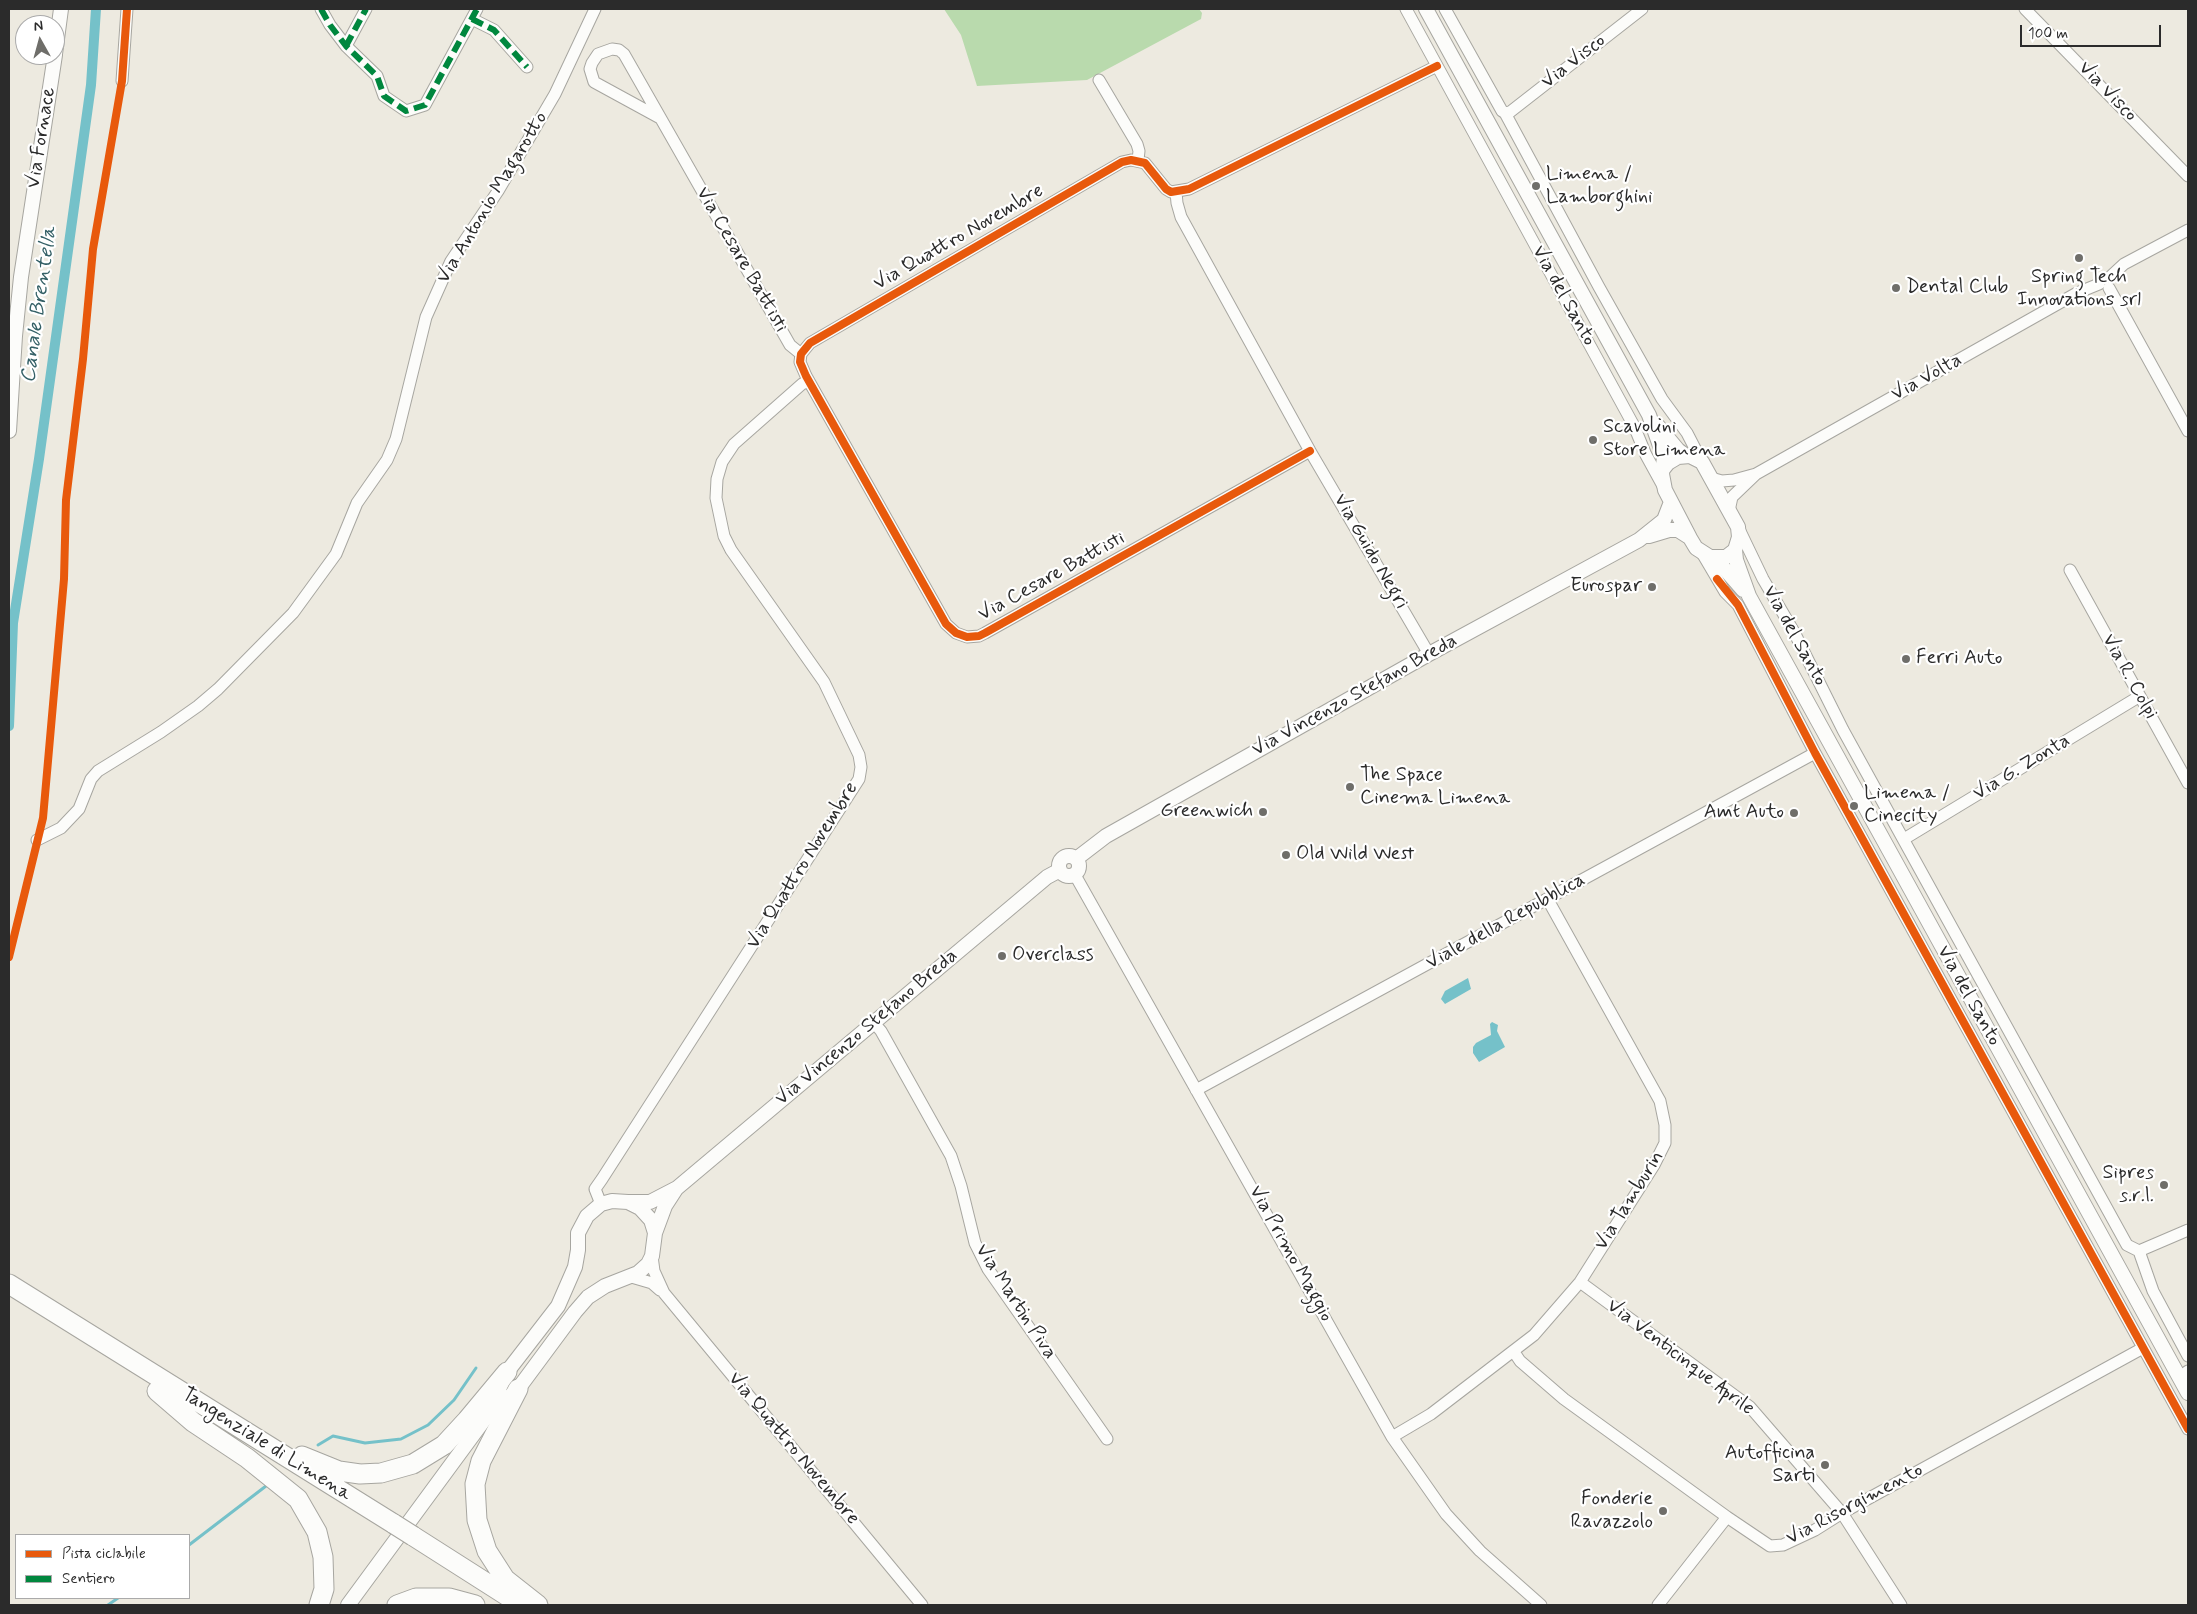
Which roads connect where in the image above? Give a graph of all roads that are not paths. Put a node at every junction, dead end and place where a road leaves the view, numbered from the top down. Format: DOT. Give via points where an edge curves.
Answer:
graph roads {
  1 [pos="126,9"];
  2 [pos="321,9"];
  3 [pos="366,9"];
  4 [pos="595,9"];
  5 [pos="1406,9"];
  6 [pos="1426,9"];
  7 [pos="1445,9"];
  8 [pos="1642,9"];
  9 [pos="2025,9"];
  10 [pos="474,14"];
  11 [pos="346,46"];
  12 [pos="53,65"];
  13 [pos="527,66"];
  14 [pos="1437,66"];
  15 [pos="1099,80"];
  16 [pos="122,82"];
  17 [pos="1505,113"];
  18 [pos="660,118"];
  19 [pos="1506,157"];
  20 [pos="1138,160"];
  21 [pos="1491,166"];
  22 [pos="2188,176"];
  23 [pos="1176,192"];
  24 [pos="2188,230"];
  25 [pos="2104,286"];
  26 [pos="801,354"];
  27 [pos="809,381"];
  28 [pos="1649,415"];
  29 [pos="9,431"];
  30 [pos="2188,431"];
  31 [pos="1310,451"];
  32 [pos="1686,456"];
  33 [pos="1702,462"];
  34 [pos="1664,468"];
  35 [pos="1756,474"];
  36 [pos="1711,478"];
  37 [pos="1668,496"];
  38 [pos="1729,511"];
  39 [pos="1738,527"];
  40 [pos="1690,538"];
  41 [pos="1639,540"];
  42 [pos="1735,550"];
  43 [pos="1702,553"];
  44 [pos="1716,558"];
  45 [pos="2070,570"];
  46 [pos="1748,596"];
  47 [pos="1428,654"];
  48 [pos="2140,696"];
  49 [pos="1833,707"];
  50 [pos="1816,717"];
  51 [pos="1816,753"];
  52 [pos="2188,783"];
  53 [pos="37,840"];
  54 [pos="1904,840"];
  55 [pos="1076,859"];
  56 [pos="1060,870"];
  57 [pos="1075,875"];
  58 [pos="1548,900"];
  59 [pos="1981,980"];
  60 [pos="1966,988"];
  61 [pos="874,1023"];
  62 [pos="1196,1090"];
  63 [pos="677,1188"];
  64 [pos="628,1202"];
  65 [pos="601,1204"];
  66 [pos="2188,1230"];
  67 [pos="655,1232"];
  68 [pos="2139,1251"];
  69 [pos="652,1256"];
  70 [pos="628,1276"];
  71 [pos="1580,1282"];
  72 [pos="664,1293"];
  73 [pos="12,1294"];
  74 [pos="2143,1348"];
  75 [pos="1514,1352"];
  76 [pos="2188,1356"];
  77 [pos="507,1372"];
  78 [pos="2184,1374"];
  79 [pos="161,1387"];
  80 [pos="518,1389"];
  81 [pos="2188,1394"];
  82 [pos="484,1420"];
  83 [pos="2188,1429"];
  84 [pos="1392,1437"];
  85 [pos="1106,1439"];
  86 [pos="1842,1513"];
  87 [pos="1727,1517"];
  88 [pos="409,1541"];
  89 [pos="319,1605"];
  90 [pos="348,1605"];
  91 [pos="397,1605"];
  92 [pos="475,1605"];
  93 [pos="501,1605"];
  94 [pos="523,1605"];
  95 [pos="538,1605"];
  96 [pos="922,1605"];
  97 [pos="1541,1605"];
  98 [pos="1658,1605"];
  99 [pos="1901,1605"];
  1 -- 16 [label="street"];
  2 -- 11 [label="street"];
  3 -- 11 [label="street"];
  4 -- 53 [label="street, Via Antonio Magarotto" via="555,94 448,269 426,318 396,439 387,460 357,503 336,554 294,613 218,689 161,732 98,771 90,779 79,809 61,828"];
  5 -- 14 [label="street, Via del Santo"];
  6 -- 19 [label="street"];
  7 -- 17 [label="street"];
  8 -- 17 [label="street, Via Visco"];
  9 -- 22 [label="street, Via Visco"];
  10 -- 11 [label="street" via="425,105 406,111 384,96 377,76"];
  10 -- 13 [label="street" via="494,30"];
  12 -- 29 [label="street, Via Fornace" via="21,277"];
  14 -- 21 [label="street, Via del Santo"];
  14 -- 23 [label="street" via="1189,189"];
  15 -- 20 [label="street" via="1137,144"];
  17 -- 33 [label="street" via="1662,400 1687,433"];
  18 -- 18 [label="street, Via Cesare Battisti" via="624,54 612,49 598,54 590,69 594,82"];
  18 -- 26 [label="street, Via Cesare Battisti" via="790,345"];
  19 -- 21 [label="street"];
  19 -- 28 [label="street"];
  20 -- 23 [label="street" via="1150,168 1166,189"];
  20 -- 26 [label="street, Via Quattro Novembre" via="1115,166 810,343"];
  21 -- 37 [label="street, Via del Santo" via="1634,426"];
  23 -- 31 [label="street" via="1181,217"];
  24 -- 25 [label="street, Via Volta" via="2124,264 2112,276 2103,274 2099,278"];
  25 -- 30 [label="street"];
  25 -- 35 [label="street, Via Volta" via="2077,293"];
  26 -- 27 [label="street, Via Cesare Battisti" via="800,362"];
  27 -- 31 [label="street, Via Cesare Battisti" via="946,624 967,637 985,633"];
  27 -- 65 [label="street, Via Quattro Novembre" via="734,444 722,462 716,498 724,536 731,550 824,682 858,755 859,779 595,1189"];
  28 -- 32 [label="street"];
  28 -- 34 [label="street, Via del Santo" via="1662,446"];
  31 -- 47 [label="street, Via Guido Negri"];
  32 -- 33 [label="street"];
  32 -- 34 [label="street" via="1678,456"];
  33 -- 36 [label="street, Via del Santo"];
  34 -- 37 [label="street, Via del Santo" via="1662,479"];
  35 -- 36 [label="street" via="1734,480"];
  35 -- 38 [label="street" via="1732,498"];
  36 -- 38 [label="street, Via del Santo"];
  37 -- 40 [label="street, Via del Santo"];
  37 -- 41 [label="street, Via Vincenzo Stefano Breda" via="1669,512 1664,520"];
  38 -- 39 [label="street, Via del Santo"];
  39 -- 42 [label="street, Via del Santo"];
  39 -- 49 [label="street, Via del Santo"];
  40 -- 41 [label="street, Via Vincenzo Stefano Breda" via="1678,530 1669,530"];
  40 -- 43 [label="street, Via del Santo"];
  41 -- 47 [label="street, Via Vincenzo Stefano Breda"];
  42 -- 44 [label="street" via="1726,557"];
  42 -- 46 [label="street, Via del Santo"];
  43 -- 44 [label="street"];
  43 -- 51 [label="street, Via del Santo" via="1725,592 1738,605"];
  44 -- 46 [label="street, Via del Santo"];
  45 -- 48 [label="street, Via R. Colpi"];
  46 -- 50 [label="street"];
  47 -- 55 [label="street, Via Vincenzo Stefano Breda" via="1097,841"];
  48 -- 52 [label="street, Via R. Colpi"];
  48 -- 54 [label="street, Via G. Zonta"];
  49 -- 50 [label="street"];
  49 -- 54 [label="street, Via del Santo"];
  50 -- 60 [label="street"];
  51 -- 58 [label="street, Viale della Repubblica"];
  51 -- 74 [label="street, Via del Santo"];
  54 -- 59 [label="street, Via del Santo"];
  55 -- 56 [label="street, Via Vincenzo Stefano Breda" via="1071,856 1063,859"];
  55 -- 57 [label="street" via="1080,867"];
  56 -- 57 [label="street" via="1066,876"];
  56 -- 61 [label="street, Via Vincenzo Stefano Breda" via="1047,877"];
  57 -- 62 [label="street, Via Primo Maggio"];
  58 -- 62 [label="street, Viale della Repubblica"];
  58 -- 71 [label="street, Via Tamburin" via="1657,1096 1665,1125 1662,1152"];
  59 -- 60 [label="street, Via del Santo"];
  59 -- 68 [label="street, Via del Santo" via="2127,1244"];
  60 -- 78 [label="street"];
  61 -- 63 [label="street, Via Vincenzo Stefano Breda"];
  61 -- 85 [label="street, Via Martin Piva" via="951,1156 975,1243 985,1262"];
  62 -- 84 [label="street, Via Primo Maggio"];
  63 -- 64 [label="street, Via Vincenzo Stefano Breda" via="650,1202"];
  63 -- 67 [label="street, Via Vincenzo Stefano Breda" via="665,1206"];
  64 -- 65 [label="street, Via Vincenzo Stefano Breda"];
  64 -- 67 [label="street" via="652,1220"];
  65 -- 77 [label="street" via="587,1216 578,1233 575,1267 558,1306"];
  66 -- 68 [label="street"];
  67 -- 69 [label="street, Via Vincenzo Stefano Breda"];
  68 -- 76 [label="street" via="2153,1291"];
  69 -- 70 [label="street" via="638,1273"];
  69 -- 72 [label="street, Via Quattro Novembre" via="656,1277"];
  70 -- 72 [label="street, Via Quattro Novembre" via="652,1283"];
  70 -- 80 [label="street" via="588,1297"];
  71 -- 75 [label="street, Via Tamburin" via="1534,1335"];
  71 -- 86 [label="street, Via Venticinque Aprile" via="1750,1407"];
  72 -- 96 [label="street, Via Quattro Novembre"];
  73 -- 79 [label="highway, Tangenziale di Limena"];
  74 -- 83 [label="street, Via del Santo"];
  74 -- 86 [label="street, Via Risorgimento"];
  75 -- 84 [label="street, Via Tamburin" via="1431,1414"];
  75 -- 87 [label="street, Via Risorgimento" via="1564,1399"];
  77 -- 79 [label="highway" via="444,1445 413,1464 381,1473 360,1474 333,1469 295,1453 204,1399"];
  77 -- 82 [label="street"];
  78 -- 81 [label="street"];
  79 -- 88 [label="highway, Tangenziale di Limena"];
  79 -- 89 [label="highway" via="193,1422 247,1458 298,1500 317,1532 323,1557 324,1589"];
  80 -- 82 [label="street"];
  80 -- 95 [label="highway" via="481,1461 475,1484 477,1520 486,1551 505,1579"];
  82 -- 90 [label="street"];
  84 -- 97 [label="street, Via Primo Maggio" via="1446,1514"];
  86 -- 87 [label="street, Via Risorgimento" via="1795,1540 1770,1546"];
  86 -- 99 [label="street, Via Venticinque Aprile"];
  87 -- 98 [label="street"];
  88 -- 93 [label="highway, Tangenziale di Limena"];
  88 -- 94 [label="highway, Tangenziale di Limena"];
  91 -- 92 [label="highway" via="416,1598 448,1598"];
}
